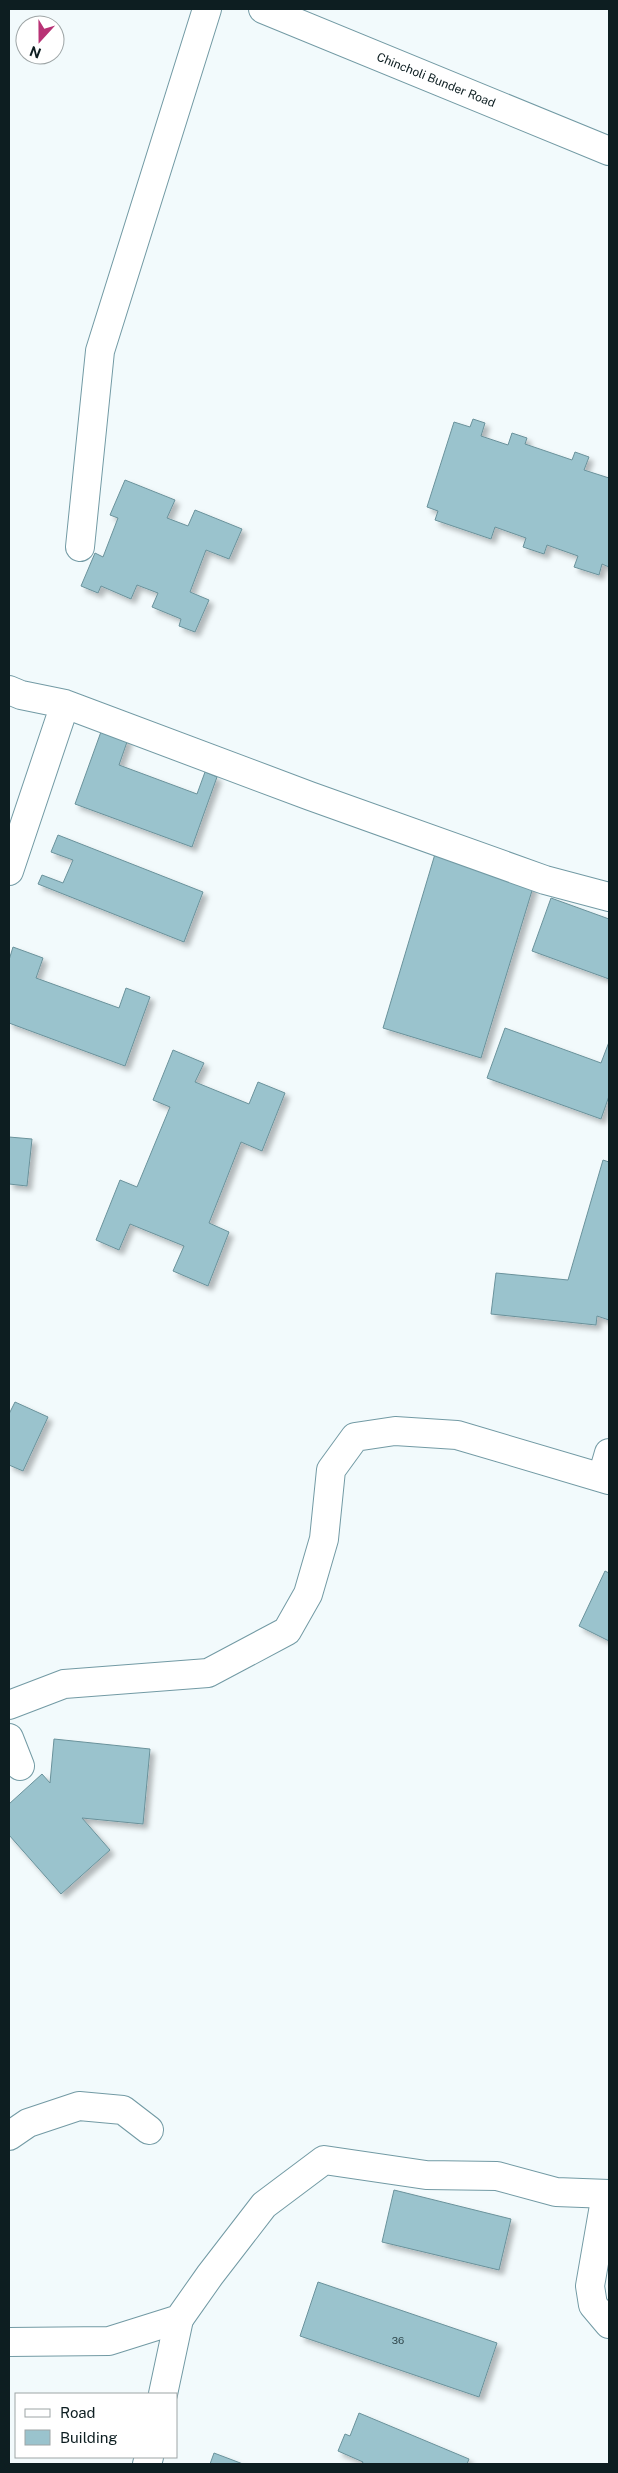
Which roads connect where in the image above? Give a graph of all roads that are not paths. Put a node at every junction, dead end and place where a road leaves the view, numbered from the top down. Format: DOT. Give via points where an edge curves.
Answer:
graph roads {
  1 [pos="207,9"];
  2 [pos="263,9"];
  3 [pos="609,151"];
  4 [pos="80,546"];
  5 [pos="9,690"];
  6 [pos="65,704"];
  7 [pos="9,871"];
  8 [pos="609,897"];
  9 [pos="607,1470"];
  10 [pos="9,1705"];
  11 [pos="9,1738"];
  12 [pos="20,1766"];
  13 [pos="148,2130"];
  14 [pos="9,2136"];
  15 [pos="607,2194"];
  16 [pos="179,2319"];
  17 [pos="609,2324"];
  18 [pos="9,2342"];
  19 [pos="163,2393"];
  1 -- 4 [label="street" via="100,350"];
  2 -- 3 [label="street, Chincholi Bunder Road"];
  5 -- 6 [label="street"];
  6 -- 7 [label="street"];
  6 -- 8 [label="street" via="545,880"];
  9 -- 10 [label="street" via="457,1435 394,1431 355,1437 331,1470 321,1548 308,1594 287,1631 208,1673 64,1684"];
  11 -- 12 [label="street"];
  13 -- 14 [label="street" via="122,2110 79,2106 28,2123"];
  15 -- 16 [label="street" via="556,2192 497,2176 426,2175 324,2160 264,2205"];
  15 -- 17 [label="street" via="590,2286 593,2305"];
  16 -- 18 [label="street" via="109,2340"];
  16 -- 19 [label="street"];
}
